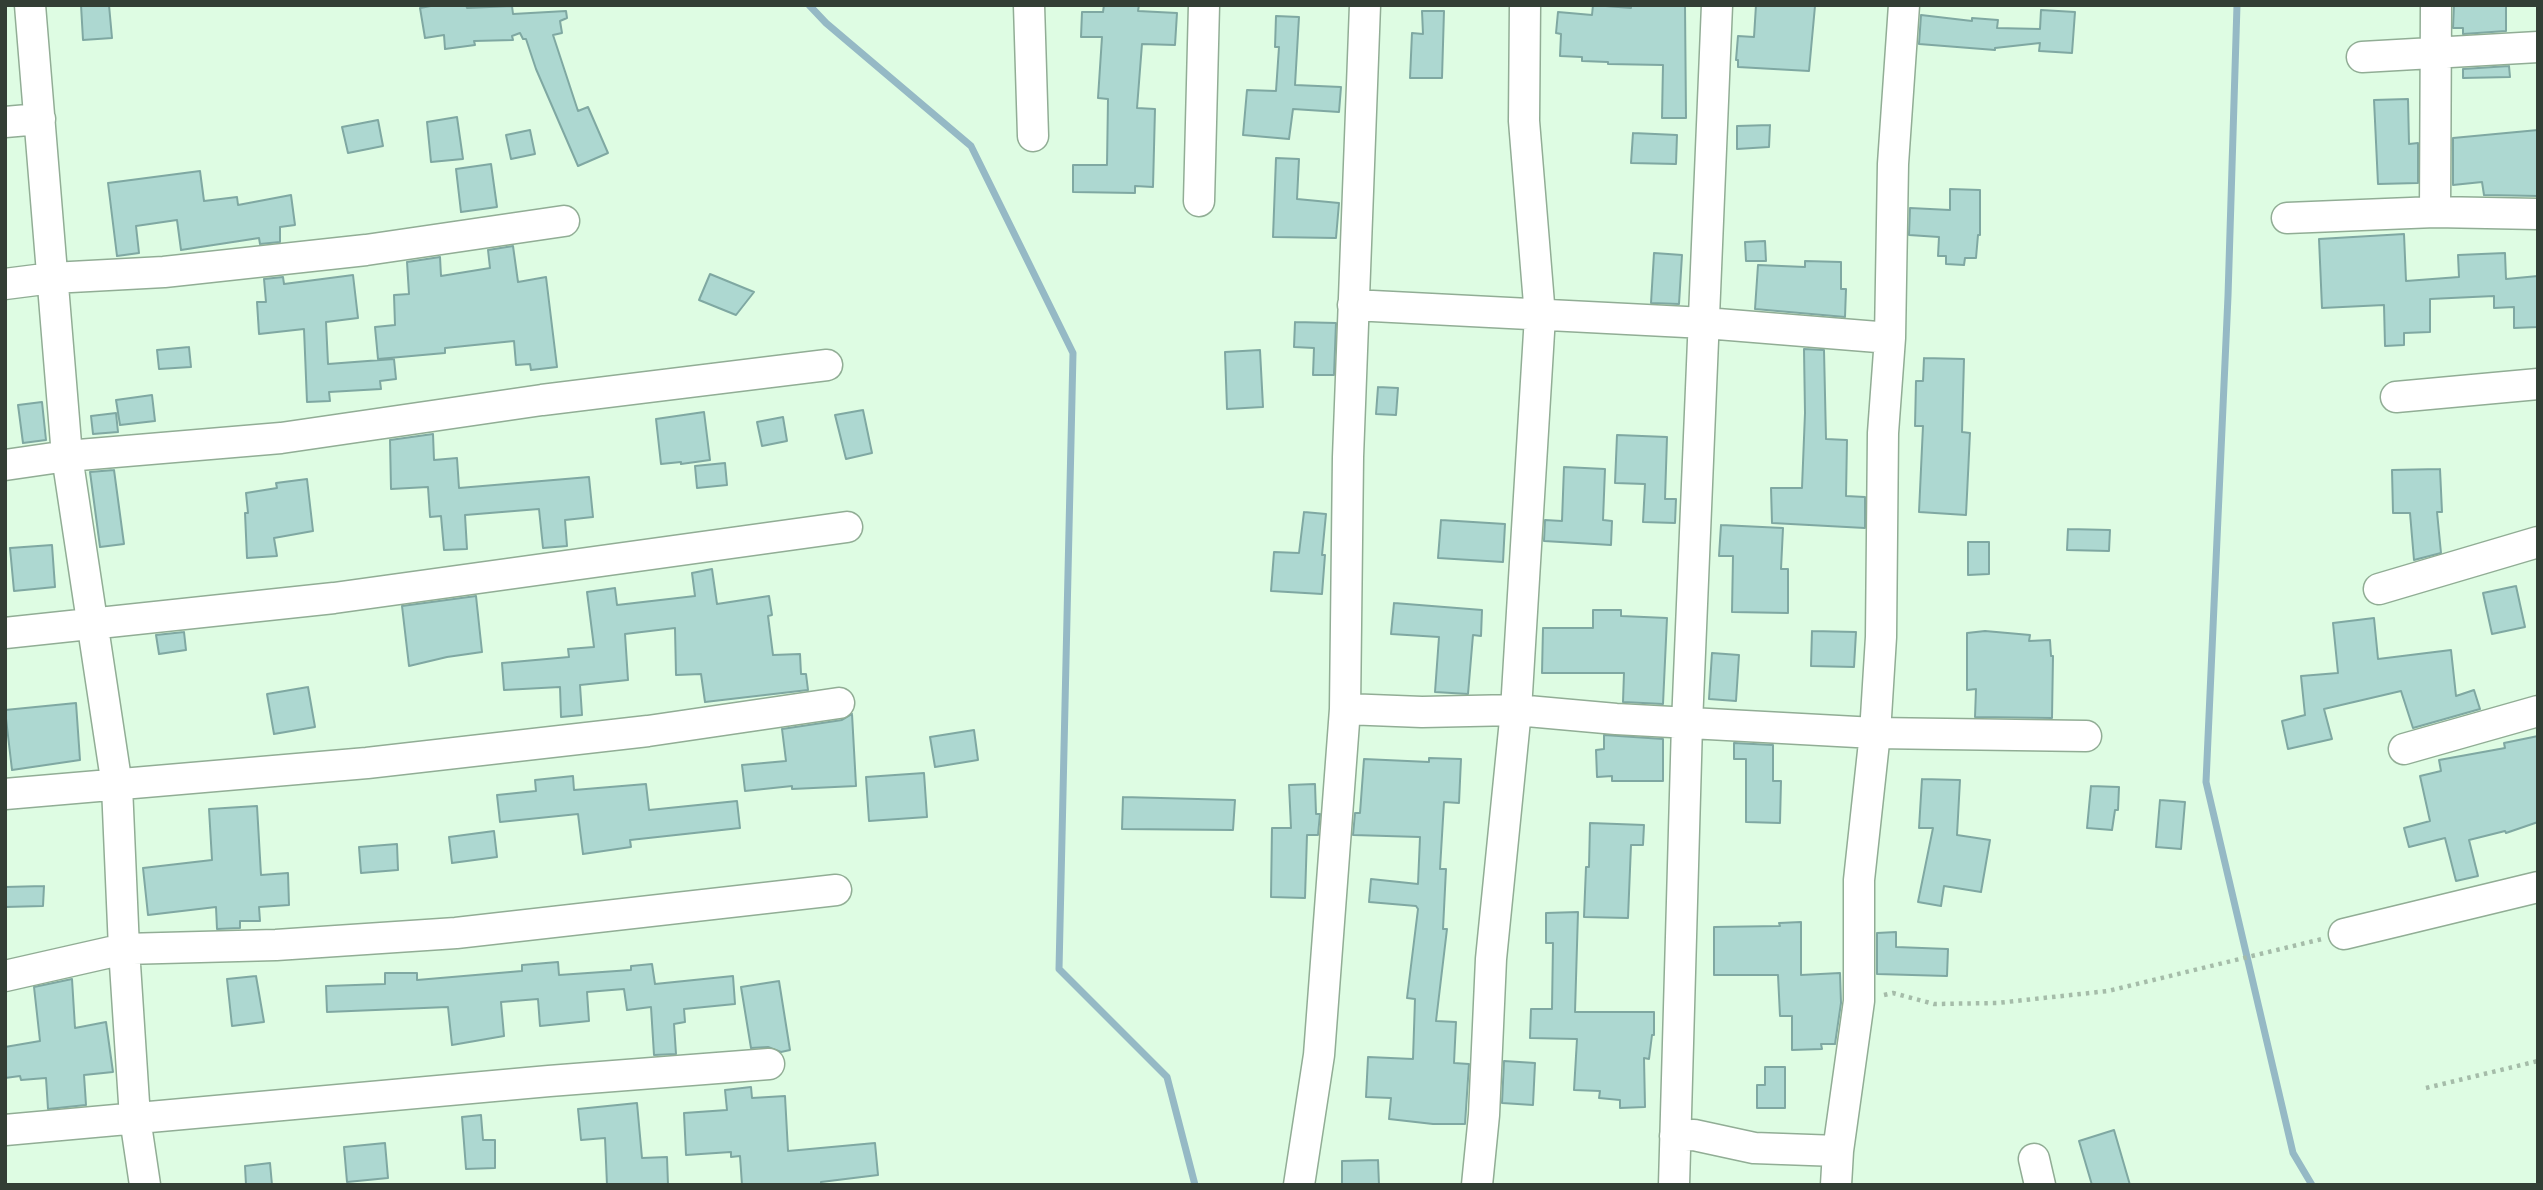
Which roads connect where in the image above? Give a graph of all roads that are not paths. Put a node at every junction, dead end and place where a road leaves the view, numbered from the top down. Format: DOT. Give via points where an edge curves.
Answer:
graph roads {
  1 [pos="30,5"];
  2 [pos="1029,5"];
  3 [pos="1205,5"];
  4 [pos="1365,5"];
  5 [pos="1525,5"];
  6 [pos="1717,5"];
  7 [pos="1904,5"];
  8 [pos="2436,5"];
  9 [pos="2538,47"];
  10 [pos="2437,53"];
  11 [pos="2362,57"];
  12 [pos="40,119"];
  13 [pos="5,122"];
  14 [pos="1033,136"];
  15 [pos="1199,201"];
  16 [pos="2435,212"];
  17 [pos="2538,214"];
  18 [pos="2287,218"];
  19 [pos="564,221"];
  20 [pos="52,278"];
  21 [pos="5,284"];
  22 [pos="1353,305"];
  23 [pos="1540,316"];
  24 [pos="1705,323"];
  25 [pos="1890,338"];
  26 [pos="827,365"];
  27 [pos="2538,384"];
  28 [pos="2396,397"];
  29 [pos="67,456"];
  30 [pos="5,465"];
  31 [pos="847,527"];
  32 [pos="2538,542"];
  33 [pos="2379,589"];
  34 [pos="91,622"];
  35 [pos="5,633"];
  36 [pos="839,703"];
  37 [pos="1345,709"];
  38 [pos="1516,710"];
  39 [pos="2538,711"];
  40 [pos="1687,723"];
  41 [pos="1875,733"];
  42 [pos="2086,736"];
  43 [pos="2404,749"];
  44 [pos="117,786"];
  45 [pos="5,794"];
  46 [pos="2538,887"];
  47 [pos="836,890"];
  48 [pos="2344,934"];
  49 [pos="124,948"];
  50 [pos="5,976"];
  51 [pos="769,1064"];
  52 [pos="135,1118"];
  53 [pos="5,1130"];
  54 [pos="1675,1136"];
  55 [pos="1838,1152"];
  56 [pos="145,1185"];
  57 [pos="1299,1185"];
  58 [pos="1477,1185"];
  59 [pos="1674,1185"];
  60 [pos="1836,1185"];
  1 -- 12 [label="street"];
  2 -- 14 [label="street"];
  3 -- 15 [label="street"];
  4 -- 22 [label="street"];
  5 -- 23 [label="street" via="1524,121"];
  6 -- 24 [label="street"];
  7 -- 25 [label="street" via="1893,164"];
  8 -- 10 [label="street"];
  9 -- 10 [label="street"];
  10 -- 11 [label="street"];
  10 -- 16 [label="street"];
  12 -- 13 [label="street"];
  12 -- 20 [label="street"];
  16 -- 17 [label="street"];
  16 -- 18 [label="street"];
  19 -- 20 [label="street" via="366,250 164,272"];
  20 -- 21 [label="street"];
  20 -- 29 [label="street"];
  22 -- 23 [label="street"];
  22 -- 37 [label="street"];
  23 -- 24 [label="street"];
  23 -- 38 [label="street"];
  24 -- 25 [label="street"];
  24 -- 40 [label="street"];
  25 -- 41 [label="street"];
  26 -- 29 [label="street" via="281,438"];
  27 -- 28 [label="street"];
  29 -- 30 [label="street"];
  29 -- 34 [label="street"];
  31 -- 34 [label="street" via="334,598"];
  32 -- 33 [label="street"];
  34 -- 35 [label="street"];
  34 -- 44 [label="street"];
  36 -- 44 [label="street" via="367,763"];
  37 -- 38 [label="street"];
  37 -- 57 [label="street" via="1319,1055"];
  38 -- 40 [label="street"];
  38 -- 58 [label="street" via="1492,959"];
  39 -- 43 [label="street"];
  40 -- 41 [label="street"];
  40 -- 54 [label="street"];
  41 -- 42 [label="street"];
  41 -- 55 [label="street" via="1859,880 1859,1001"];
  44 -- 45 [label="street"];
  44 -- 49 [label="street"];
  46 -- 48 [label="street"];
  47 -- 49 [label="street" via="456,933 276,945"];
  49 -- 50 [label="street"];
  49 -- 52 [label="street"];
  51 -- 52 [label="street"];
  52 -- 53 [label="street"];
  52 -- 56 [label="street"];
  54 -- 55 [label="street" via="1694,1135 1754,1149"];
  54 -- 59 [label="street"];
  55 -- 60 [label="street"];
}
